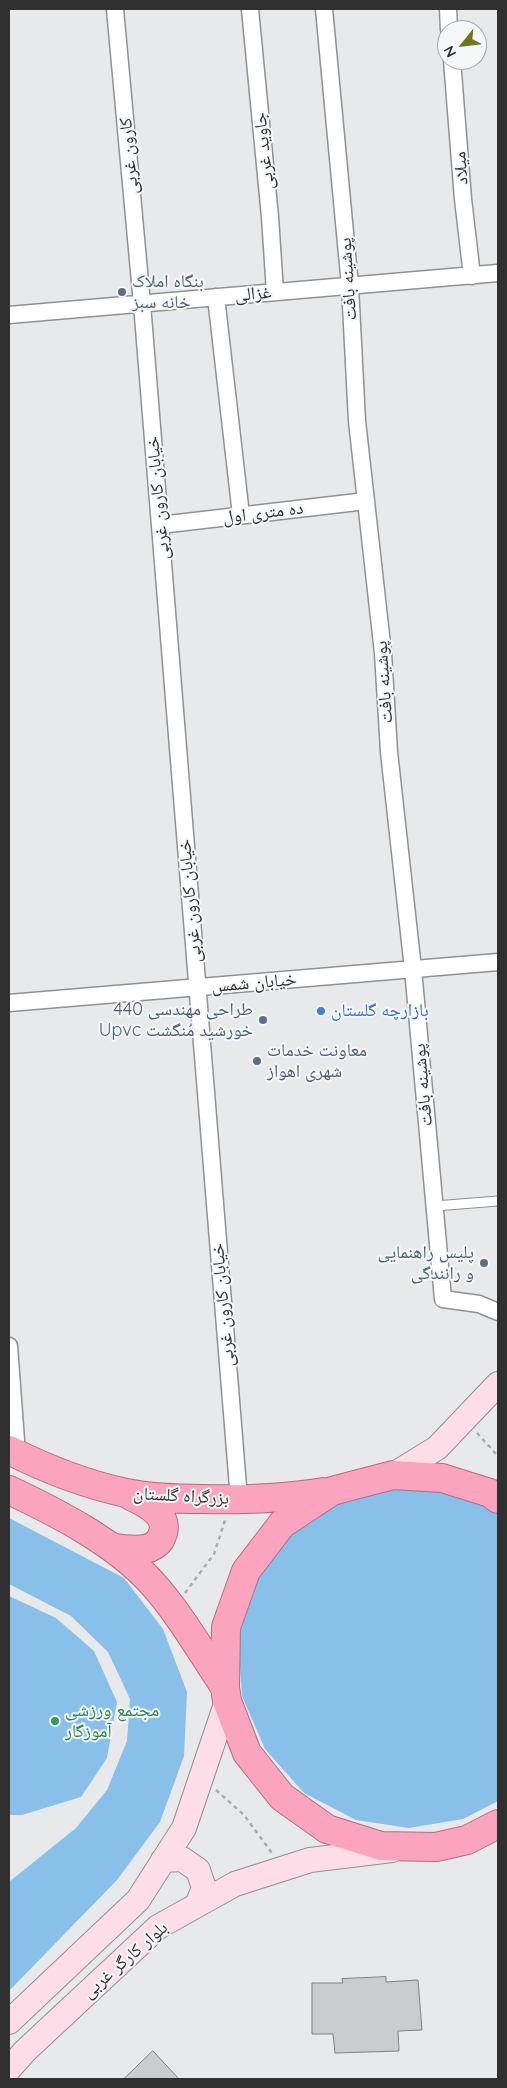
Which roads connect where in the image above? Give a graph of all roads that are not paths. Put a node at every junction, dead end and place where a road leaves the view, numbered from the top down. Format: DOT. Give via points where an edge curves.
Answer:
graph roads {
  1 [pos="115,9"];
  2 [pos="250,9"];
  3 [pos="324,9"];
  4 [pos="453,70"];
  5 [pos="498,273"];
  6 [pos="472,276"];
  7 [pos="350,286"];
  8 [pos="275,292"];
  9 [pos="216,298"];
  10 [pos="142,304"];
  11 [pos="9,315"];
  12 [pos="366,501"];
  13 [pos="241,515"];
  14 [pos="160,524"];
  15 [pos="498,962"];
  16 [pos="413,969"];
  17 [pos="197,987"];
  18 [pos="9,1003"];
  19 [pos="498,1201"];
  20 [pos="434,1206"];
  21 [pos="498,1312"];
  22 [pos="9,1346"];
  23 [pos="498,1384"];
  24 [pos="13,1452"];
  25 [pos="393,1475"];
  26 [pos="9,1490"];
  27 [pos="332,1491"];
  28 [pos="126,1493"];
  29 [pos="235,1499"];
  30 [pos="498,1499"];
  31 [pos="114,1548"];
  32 [pos="226,1694"];
  33 [pos="498,1824"];
  34 [pos="498,1839"];
  35 [pos="466,1840"];
  36 [pos="436,1847"];
  37 [pos="163,1860"];
  38 [pos="197,1905"];
  39 [pos="9,2022"];
  40 [pos="9,2069"];
  1 -- 10 [label="street, کارون غربی"];
  2 -- 8 [label="street, جاوید غربی"];
  3 -- 7 [label="street, پوشینه بافت"];
  4 -- 6 [label="street, میلاد"];
  5 -- 6 [label="street, غزالی"];
  6 -- 7 [label="street, غزالی"];
  7 -- 8 [label="street, غزالی"];
  7 -- 12 [label="street, پوشینه بافت" via="357,421"];
  8 -- 9 [label="street, غزالی"];
  9 -- 10 [label="street, غزالی"];
  9 -- 13 [label="street"];
  10 -- 11 [label="street, غزالی"];
  10 -- 14 [label="street, خیابان کارون غربی"];
  12 -- 13 [label="street, ده متری اول"];
  12 -- 16 [label="street, پوشینه بافت"];
  13 -- 14 [label="street, ده متری اول"];
  14 -- 17 [label="street, خیابان کارون غربی"];
  15 -- 16 [label="street, خیابان شمس"];
  16 -- 17 [label="street, خیابان شمس"];
  16 -- 20 [label="street, پوشینه بافت"];
  17 -- 18 [label="street, خیابان شمس"];
  17 -- 29 [label="street, خیابان کارون غربی"];
  19 -- 20 [label="lane"];
  20 -- 21 [label="street, پوشینه بافت" via="444,1299 479,1304"];
  22 -- 24 [label="street"];
  23 -- 25 [label="main road" via="437,1448"];
  24 -- 28 [label="highway, بزرگراه گلستان" via="52,1471"];
  25 -- 27 [label="highway"];
  25 -- 30 [label="highway" via="442,1478 490,1493"];
  26 -- 31 [label="highway"];
  27 -- 29 [label="highway, بزرگراه گلستان" via="288,1498"];
  27 -- 32 [label="highway" via="282,1524 246,1571 226,1627"];
  28 -- 29 [label="highway, بزرگراه گلستان" via="171,1498"];
  28 -- 31 [label="highway" via="157,1512 163,1521 164,1533 147,1549"];
  31 -- 32 [label="highway" via="152,1583"];
  32 -- 36 [label="highway" via="247,1753 282,1797 327,1829 380,1846"];
  32 -- 37 [label="main road, بلوار کارگر غربی" via="184,1828"];
  33 -- 35 [label="highway"];
  34 -- 35 [label="highway"];
  35 -- 36 [label="highway"];
  36 -- 38 [label="main road, بلوار کارگر غربی" via="310,1860 235,1884"];
  37 -- 38 [label="main road" via="182,1859 198,1870 204,1888"];
  37 -- 39 [label="main road, بلوار کارگر غربی" via="138,1900"];
  38 -- 40 [label="main road, بلوار کارگر غربی" via="158,1927"];
}
